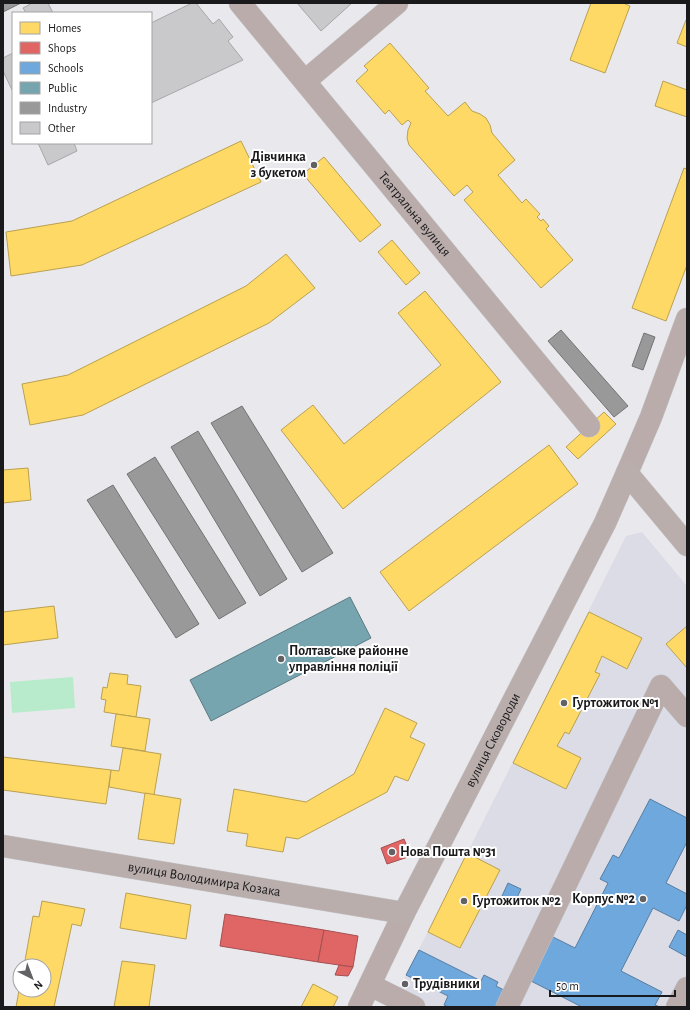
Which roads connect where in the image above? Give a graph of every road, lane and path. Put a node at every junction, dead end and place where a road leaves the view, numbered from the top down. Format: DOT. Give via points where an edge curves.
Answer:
graph roads {
  1 [pos="240,3"];
  2 [pos="396,3"];
  3 [pos="304,81"];
  4 [pos="687,319"];
  5 [pos="589,426"];
  6 [pos="627,473"];
  7 [pos="687,545"];
  8 [pos="687,716"];
  9 [pos="3,846"];
  10 [pos="404,913"];
  11 [pos="370,985"];
  12 [pos="687,988"];
  13 [pos="359,1007"];
  14 [pos="414,1007"];
  15 [pos="507,1007"];
  16 [pos="677,1007"];
  1 -- 3 [label="street, Театральна вулиця"];
  2 -- 3 [label="street"];
  3 -- 5 [label="street, Театральна вулиця"];
  4 -- 6 [label="street" via="651,417"];
  6 -- 7 [label="main road"];
  6 -- 10 [label="main road, вулиця Сковороди" via="605,523"];
  8 -- 15 [label="street" via="661,686"];
  9 -- 10 [label="main road, вулиця Володимира Козака"];
  10 -- 11 [label="street, вулиця Сковороди"];
  11 -- 13 [label="street, вулиця Сковороди"];
  11 -- 14 [label="street"];
  12 -- 16 [label="street"];
}
